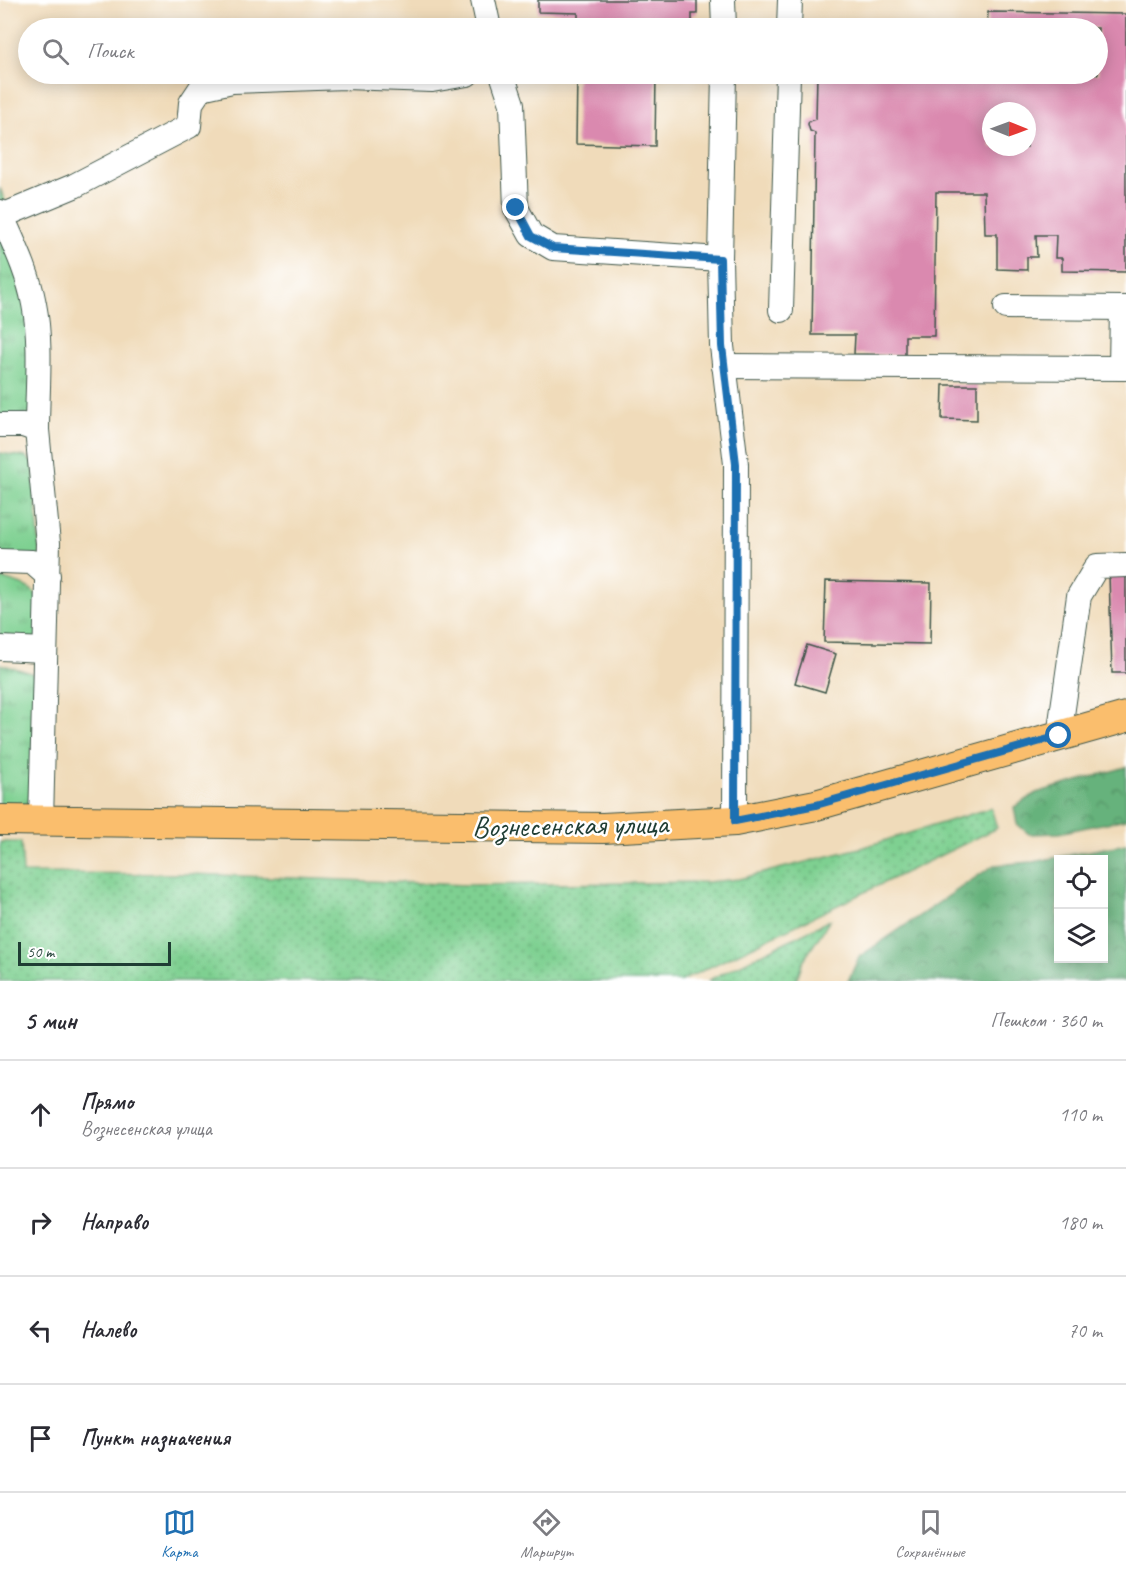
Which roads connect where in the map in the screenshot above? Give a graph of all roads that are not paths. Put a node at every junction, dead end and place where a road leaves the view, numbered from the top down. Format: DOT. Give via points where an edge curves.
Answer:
graph roads {
  1 [pos="483,0"];
  2 [pos="723,0"];
  3 [pos="790,0"];
  4 [pos="487,18"];
  5 [pos="724,18"];
  6 [pos="789,18"];
  7 [pos="219,84"];
  8 [pos="505,84"];
  9 [pos="724,84"];
  10 [pos="788,84"];
  11 [pos="1,214"];
  12 [pos="720,259"];
  13 [pos="1006,308"];
  14 [pos="1124,308"];
  15 [pos="781,310"];
  16 [pos="724,366"];
  17 [pos="1124,368"];
  18 [pos="0,425"];
  19 [pos="37,430"];
  20 [pos="0,561"];
  21 [pos="1126,565"];
  22 [pos="48,576"];
  23 [pos="0,648"];
  24 [pos="45,650"];
  25 [pos="1126,717"];
  26 [pos="1059,736"];
  27 [pos="0,820"];
  28 [pos="41,820"];
  29 [pos="735,821"];
  1 -- 4 [label="lane"];
  2 -- 5 [label="lane"];
  3 -- 6 [label="lane"];
  7 -- 11 [label="lane" via="201,88 191,103 189,126 74,186"];
  8 -- 12 [label="lane" via="512,104 516,208 531,236 553,248"];
  9 -- 12 [label="lane"];
  10 -- 15 [label="lane"];
  11 -- 19 [label="lane" via="35,305"];
  12 -- 16 [label="lane"];
  13 -- 14 [label="lane"];
  14 -- 17 [label="lane"];
  16 -- 17 [label="lane"];
  16 -- 29 [label="lane" via="736,464"];
  18 -- 19 [label="lane" via="23,425"];
  19 -- 22 [label="lane"];
  20 -- 22 [label="lane" via="32,562"];
  21 -- 26 [label="lane" via="1097,566 1079,596"];
  22 -- 24 [label="lane"];
  23 -- 24 [label="lane"];
  24 -- 28 [label="lane"];
  25 -- 26 [label="main road, Вознесенская улица"];
  26 -- 29 [label="main road, Вознесенская улица" via="816,805"];
  27 -- 28 [label="main road, Вознесенская улица"];
  28 -- 29 [label="main road, Вознесенская улица" via="603,828"];
}
